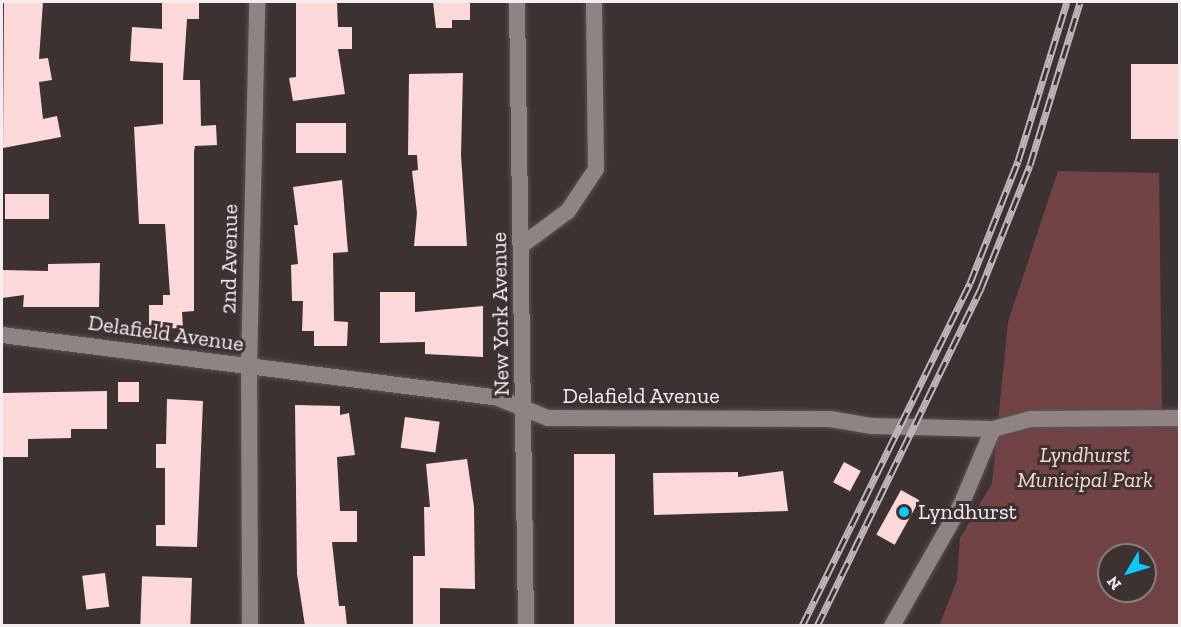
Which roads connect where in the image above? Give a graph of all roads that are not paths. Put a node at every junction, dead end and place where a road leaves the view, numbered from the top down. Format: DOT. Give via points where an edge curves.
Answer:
graph roads {
  1 [pos="257,2"];
  2 [pos="517,2"];
  3 [pos="594,2"];
  4 [pos="522,244"];
  5 [pos="2,335"];
  6 [pos="249,368"];
  7 [pos="524,406"];
  8 [pos="1179,418"];
  9 [pos="993,429"];
  10 [pos="250,626"];
  11 [pos="526,626"];
  12 [pos="892,626"];
  1 -- 6 [label="street, 2nd Avenue"];
  2 -- 4 [label="street, New York Avenue"];
  3 -- 4 [label="street" via="596,169 568,212"];
  4 -- 7 [label="street, New York Avenue"];
  5 -- 6 [label="street, Delafield Avenue"];
  6 -- 7 [label="street, Delafield Avenue" via="498,398"];
  6 -- 10 [label="street, 2nd Avenue"];
  7 -- 9 [label="street, Delafield Avenue" via="548,418 830,419 872,426"];
  7 -- 11 [label="street, New York Avenue"];
  8 -- 9 [label="street, Delafield Avenue" via="1031,419"];
  9 -- 12 [label="street" via="961,505"];
}
